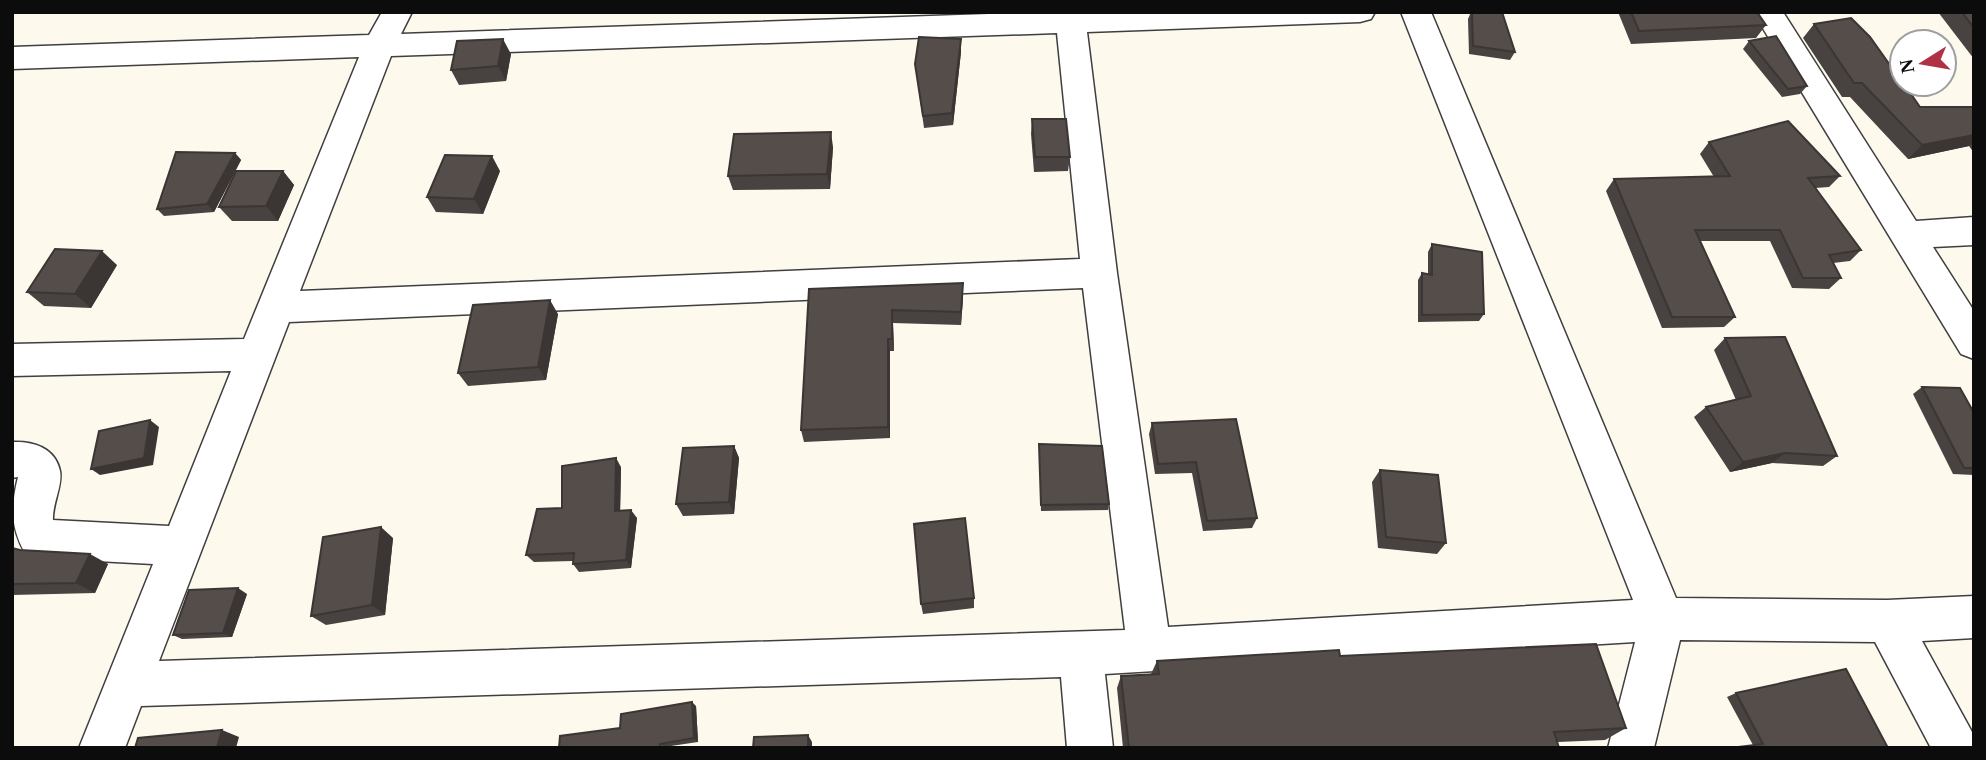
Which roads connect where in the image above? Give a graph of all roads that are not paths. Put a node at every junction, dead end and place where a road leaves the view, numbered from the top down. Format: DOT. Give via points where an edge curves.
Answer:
graph roads {
  1 [pos="397,12"];
  2 [pos="1360,12"];
  3 [pos="1416,12"];
  4 [pos="1768,12"];
  5 [pos="1071,23"];
  6 [pos="378,48"];
  7 [pos="12,58"];
  8 [pos="1974,231"];
  9 [pos="1908,234"];
  10 [pos="1098,273"];
  11 [pos="278,307"];
  12 [pos="1974,343"];
  13 [pos="257,355"];
  14 [pos="12,360"];
  15 [pos="12,460"];
  16 [pos="181,546"];
  17 [pos="1974,617"];
  18 [pos="1663,619"];
  19 [pos="1887,621"];
  20 [pos="1149,648"];
  21 [pos="1081,653"];
  22 [pos="128,684"];
  23 [pos="102,748"];
  24 [pos="1090,748"];
  25 [pos="1630,748"];
  26 [pos="1956,748"];
  1 -- 6 [label="street"];
  2 -- 5 [label="street"];
  3 -- 18 [label="street"];
  4 -- 9 [label="street"];
  5 -- 6 [label="street"];
  5 -- 10 [label="street"];
  6 -- 7 [label="street"];
  6 -- 11 [label="street"];
  8 -- 9 [label="street"];
  9 -- 12 [label="street"];
  10 -- 11 [label="street"];
  10 -- 20 [label="street"];
  11 -- 13 [label="street"];
  13 -- 14 [label="street"];
  13 -- 16 [label="street"];
  15 -- 16 [label="street" via="29,459 40,472 31,511 40,539"];
  16 -- 22 [label="street"];
  17 -- 19 [label="street"];
  18 -- 19 [label="street"];
  18 -- 20 [label="street"];
  18 -- 25 [label="street"];
  19 -- 26 [label="street"];
  20 -- 21 [label="street"];
  21 -- 22 [label="street"];
  21 -- 24 [label="street"];
  22 -- 23 [label="street"];
}
